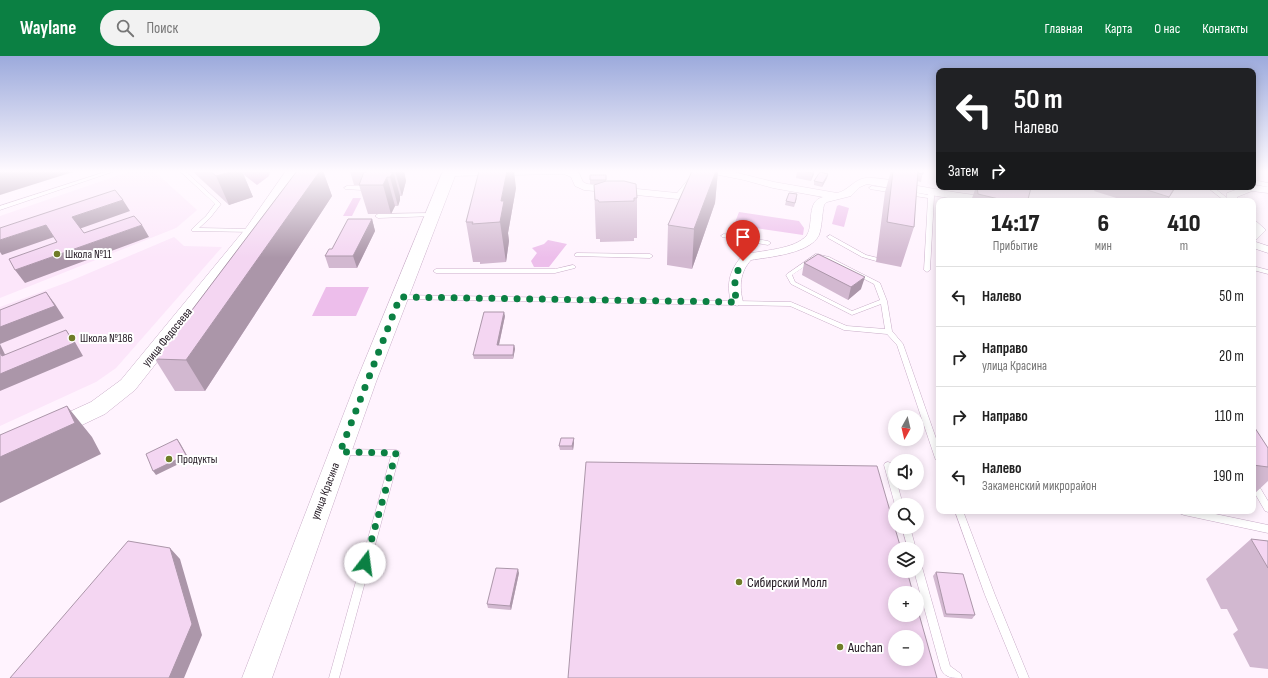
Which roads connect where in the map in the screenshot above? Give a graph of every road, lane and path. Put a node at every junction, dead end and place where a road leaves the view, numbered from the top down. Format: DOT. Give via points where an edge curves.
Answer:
graph roads {
  1 [pos="24,200"];
  2 [pos="214,200"];
  3 [pos="275,200"];
  4 [pos="437,200"];
  5 [pos="825,200"];
  6 [pos="931,200"];
  7 [pos="0,208"];
  8 [pos="378,216"];
  9 [pos="432,216"];
  10 [pos="258,226"];
  11 [pos="1256,227"];
  12 [pos="1256,234"];
  13 [pos="724,236"];
  14 [pos="830,237"];
  15 [pos="768,243"];
  16 [pos="1256,245"];
  17 [pos="1268,250"];
  18 [pos="577,255"];
  19 [pos="650,256"];
  20 [pos="876,259"];
  21 [pos="502,262"];
  22 [pos="573,267"];
  23 [pos="1256,269"];
  24 [pos="927,270"];
  25 [pos="436,271"];
  26 [pos="500,271"];
  27 [pos="1268,272"];
  28 [pos="400,297"];
  29 [pos="884,301"];
  30 [pos="737,302"];
  31 [pos="889,332"];
  32 [pos="40,434"];
  33 [pos="936,449"];
  34 [pos="340,452"];
  35 [pos="1256,488"];
  36 [pos="1268,508"];
  37 [pos="960,514"];
  38 [pos="1198,514"];
  39 [pos="1268,529"];
  40 [pos="920,578"];
  41 [pos="947,673"];
  42 [pos="256,678"];
  43 [pos="334,678"];
  44 [pos="957,678"];
  45 [pos="1024,678"];
  1 -- 7 [label="lane"];
  2 -- 10 [label="lane" via="218,204 194,230"];
  3 -- 10 [label="street, улица Федосеева"];
  4 -- 9 [label="street, улица Красина"];
  5 -- 30 [label="street" via="819,204 814,231 809,240 796,247 754,254 743,261 738,268 733,289"];
  6 -- 24 [label="lane"];
  8 -- 9 [label="lane"];
  9 -- 28 [label="street, улица Красина"];
  10 -- 32 [label="street, улица Федосеева" via="128,385 98,408"];
  11 -- 12 [label="street" via="1260,230"];
  13 -- 15 [label="lane"];
  14 -- 20 [label="lane" via="864,256"];
  16 -- 17 [label="street"];
  18 -- 19 [label="lane"];
  21 -- 26 [label="lane"];
  22 -- 26 [label="lane" via="555,271"];
  23 -- 27 [label="lane"];
  25 -- 26 [label="lane"];
  28 -- 30 [label="lane"];
  28 -- 34 [label="street, улица Красина"];
  29 -- 29 [label="lane" via="852,313 816,291 793,283 789,275 816,256 826,258 877,283"];
  29 -- 31 [label="lane"];
  30 -- 31 [label="lane" via="791,304 846,328"];
  31 -- 33 [label="lane" via="900,344"];
  34 -- 42 [label="street, улица Красина"];
  34 -- 43 [label="lane" via="396,453"];
  35 -- 36 [label="lane"];
  37 -- 45 [label="lane"];
  38 -- 39 [label="lane"];
  40 -- 41 [label="lane"];
  41 -- 44 [label="lane"];
}
